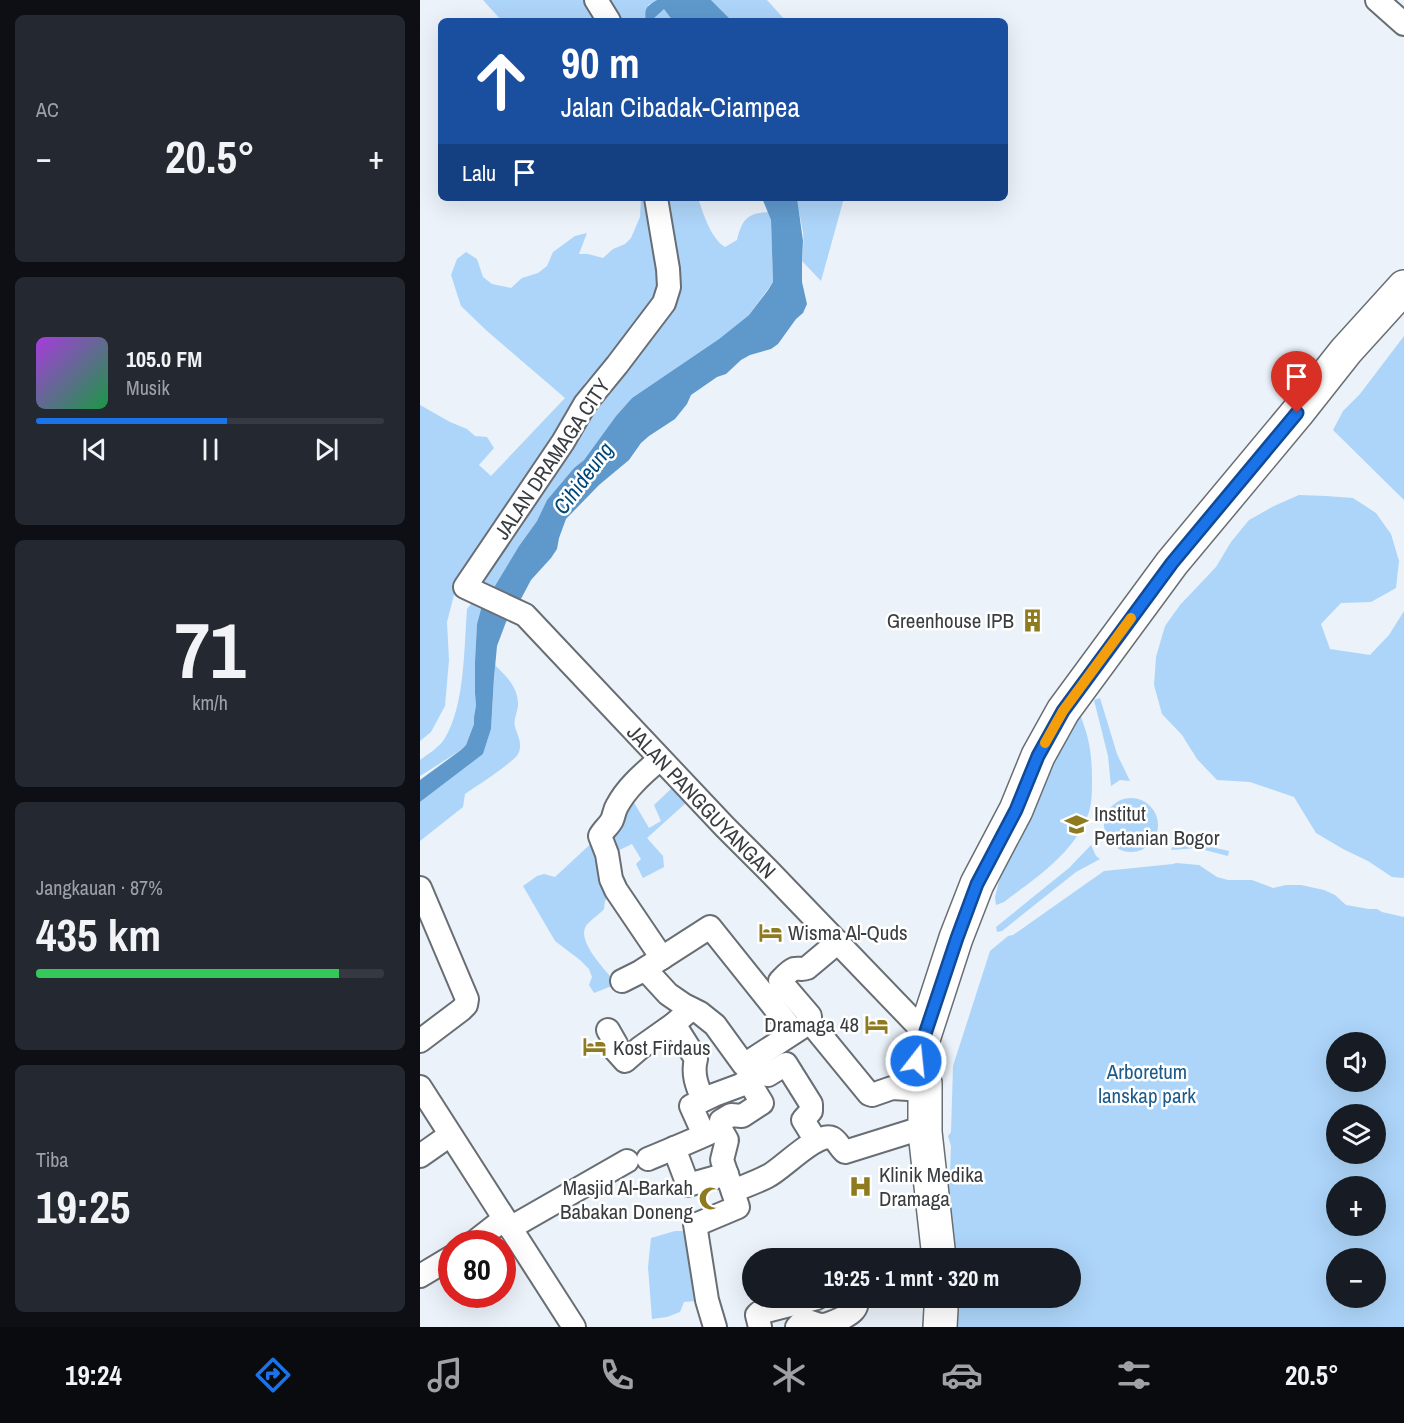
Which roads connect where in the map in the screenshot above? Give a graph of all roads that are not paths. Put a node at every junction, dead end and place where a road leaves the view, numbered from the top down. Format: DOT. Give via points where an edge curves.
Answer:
graph roads {
  1 [pos="596,0"];
  2 [pos="1377,0"];
  3 [pos="607,18"];
  4 [pos="1404,24"];
  5 [pos="657,201"];
  6 [pos="1404,287"];
  7 [pos="473,591"];
  8 [pos="660,759"];
  9 [pos="992,858"];
  10 [pos="420,888"];
  11 [pos="838,942"];
  12 [pos="653,964"];
  13 [pos="622,981"];
  14 [pos="691,1009"];
  15 [pos="674,1024"];
  16 [pos="802,1027"];
  17 [pos="608,1030"];
  18 [pos="924,1033"];
  19 [pos="726,1040"];
  20 [pos="420,1041"];
  21 [pos="757,1058"];
  22 [pos="696,1059"];
  23 [pos="925,1086"];
  24 [pos="420,1087"];
  25 [pos="703,1100"];
  26 [pos="925,1127"];
  27 [pos="712,1132"];
  28 [pos="450,1135"];
  29 [pos="816,1141"];
  30 [pos="674,1148"];
  31 [pos="420,1156"];
  32 [pos="730,1183"];
  33 [pos="507,1223"];
  34 [pos="495,1230"];
  35 [pos="938,1248"];
  36 [pos="438,1265"];
  37 [pos="420,1276"];
  38 [pos="778,1308"];
  39 [pos="856,1308"];
  40 [pos="941,1308"];
  41 [pos="574,1327"];
  42 [pos="715,1327"];
  43 [pos="760,1327"];
  44 [pos="796,1327"];
  45 [pos="940,1327"];
  1 -- 3 [label="street"];
  2 -- 4 [label="street"];
  5 -- 7 [label="street, JALAN DRAMAGA CITY" via="668,269 669,287 664,303 585,404"];
  6 -- 9 [label="highway" via="1346,351 1172,563 1090,673 1038,756"];
  7 -- 8 [label="street, JALAN PANGGUYANGAN" via="525,615"];
  8 -- 11 [label="street, JALAN PANGGUYANGAN"];
  8 -- 12 [label="street" via="622,798 600,836 611,879"];
  9 -- 18 [label="highway" via="977,884"];
  9 -- 23 [label="highway" via="989,895 973,955"];
  10 -- 20 [label="street" via="467,999 461,1010"];
  11 -- 16 [label="street" via="807,968 791,970 780,981 810,1016"];
  11 -- 18 [label="street, JALAN PANGGUYANGAN"];
  12 -- 13 [label="street"];
  12 -- 14 [label="street" via="668,994"];
  12 -- 16 [label="street" via="710,927"];
  14 -- 15 [label="street"];
  14 -- 19 [label="street" via="716,1025"];
  15 -- 17 [label="street" via="625,1062"];
  15 -- 22 [label="street"];
  16 -- 21 [label="street"];
  16 -- 23 [label="street" via="869,1094"];
  18 -- 23 [label="highway" via="916,1061"];
  19 -- 21 [label="street" via="744,1065"];
  19 -- 22 [label="street"];
  21 -- 29 [label="street" via="768,1075 786,1064 812,1104 803,1120"];
  22 -- 25 [label="street" via="694,1075"];
  23 -- 26 [label="highway"];
  24 -- 28 [label="street"];
  25 -- 27 [label="street" via="692,1106"];
  25 -- 27 [label="street" via="748,1080 762,1103 742,1116 731,1115"];
  26 -- 29 [label="street" via="845,1152 833,1138"];
  26 -- 35 [label="highway"];
  27 -- 30 [label="street"];
  27 -- 32 [label="street" via="727,1140 722,1160"];
  28 -- 31 [label="street"];
  28 -- 33 [label="street"];
  29 -- 32 [label="street" via="768,1176"];
  30 -- 32 [label="street" via="688,1185"];
  30 -- 33 [label="street" via="638,1160"];
  32 -- 42 [label="street" via="738,1207 697,1223 707,1300"];
  33 -- 34 [label="street"];
  33 -- 41 [label="street"];
  36 -- 37 [label="street"];
  38 -- 43 [label="street" via="757,1315"];
  39 -- 44 [label="street" via="827,1324 809,1321"];
  40 -- 45 [label="highway"];
}
